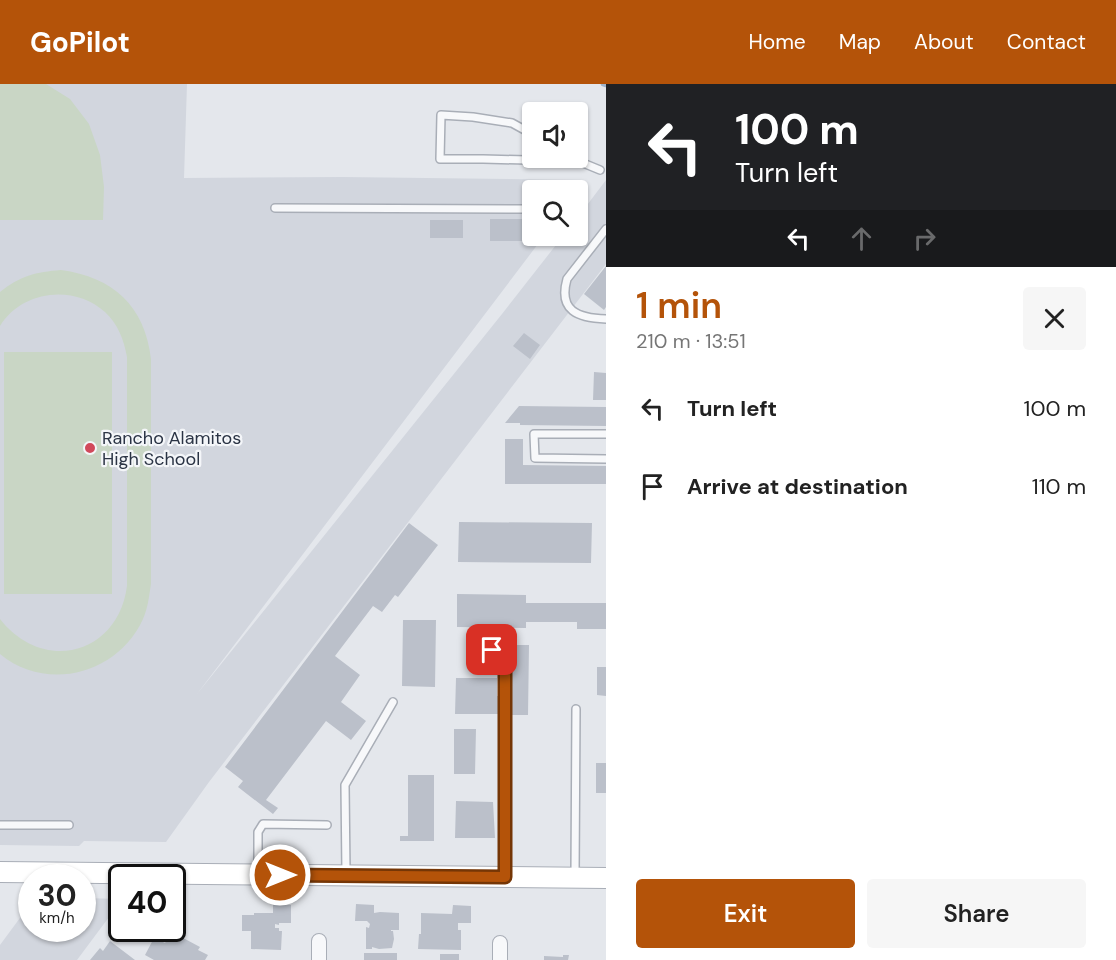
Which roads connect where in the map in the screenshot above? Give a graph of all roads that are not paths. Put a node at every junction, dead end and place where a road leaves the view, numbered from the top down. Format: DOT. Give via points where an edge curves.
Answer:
graph roads {
  1 [pos="522,128"];
  2 [pos="522,159"];
  3 [pos="588,165"];
  4 [pos="600,170"];
  5 [pos="275,207"];
  6 [pos="522,209"];
  7 [pos="606,229"];
  8 [pos="606,319"];
  9 [pos="606,434"];
  10 [pos="606,459"];
  11 [pos="479,646"];
  12 [pos="393,702"];
  13 [pos="576,709"];
  14 [pos="0,825"];
  15 [pos="69,825"];
  16 [pos="327,825"];
  17 [pos="0,872"];
  18 [pos="258,875"];
  19 [pos="346,876"];
  20 [pos="505,877"];
  21 [pos="575,878"];
  22 [pos="606,878"];
  23 [pos="319,941"];
  24 [pos="500,943"];
  25 [pos="319,960"];
  26 [pos="500,960"];
  1 -- 2 [label="lane" via="512,123 441,116 440,159"];
  3 -- 4 [label="lane"];
  5 -- 6 [label="lane"];
  7 -- 8 [label="lane" via="567,279 565,295 568,308 575,313"];
  9 -- 10 [label="lane" via="534,434 535,459"];
  11 -- 20 [label="lane" via="504,659 505,667"];
  12 -- 19 [label="lane" via="345,785"];
  13 -- 21 [label="lane"];
  14 -- 15 [label="lane"];
  16 -- 18 [label="lane" via="263,824 258,831"];
  17 -- 18 [label="street"];
  18 -- 19 [label="street"];
  19 -- 20 [label="street"];
  20 -- 21 [label="street"];
  21 -- 22 [label="street"];
  23 -- 25 [label="street"];
  24 -- 26 [label="street"];
}
